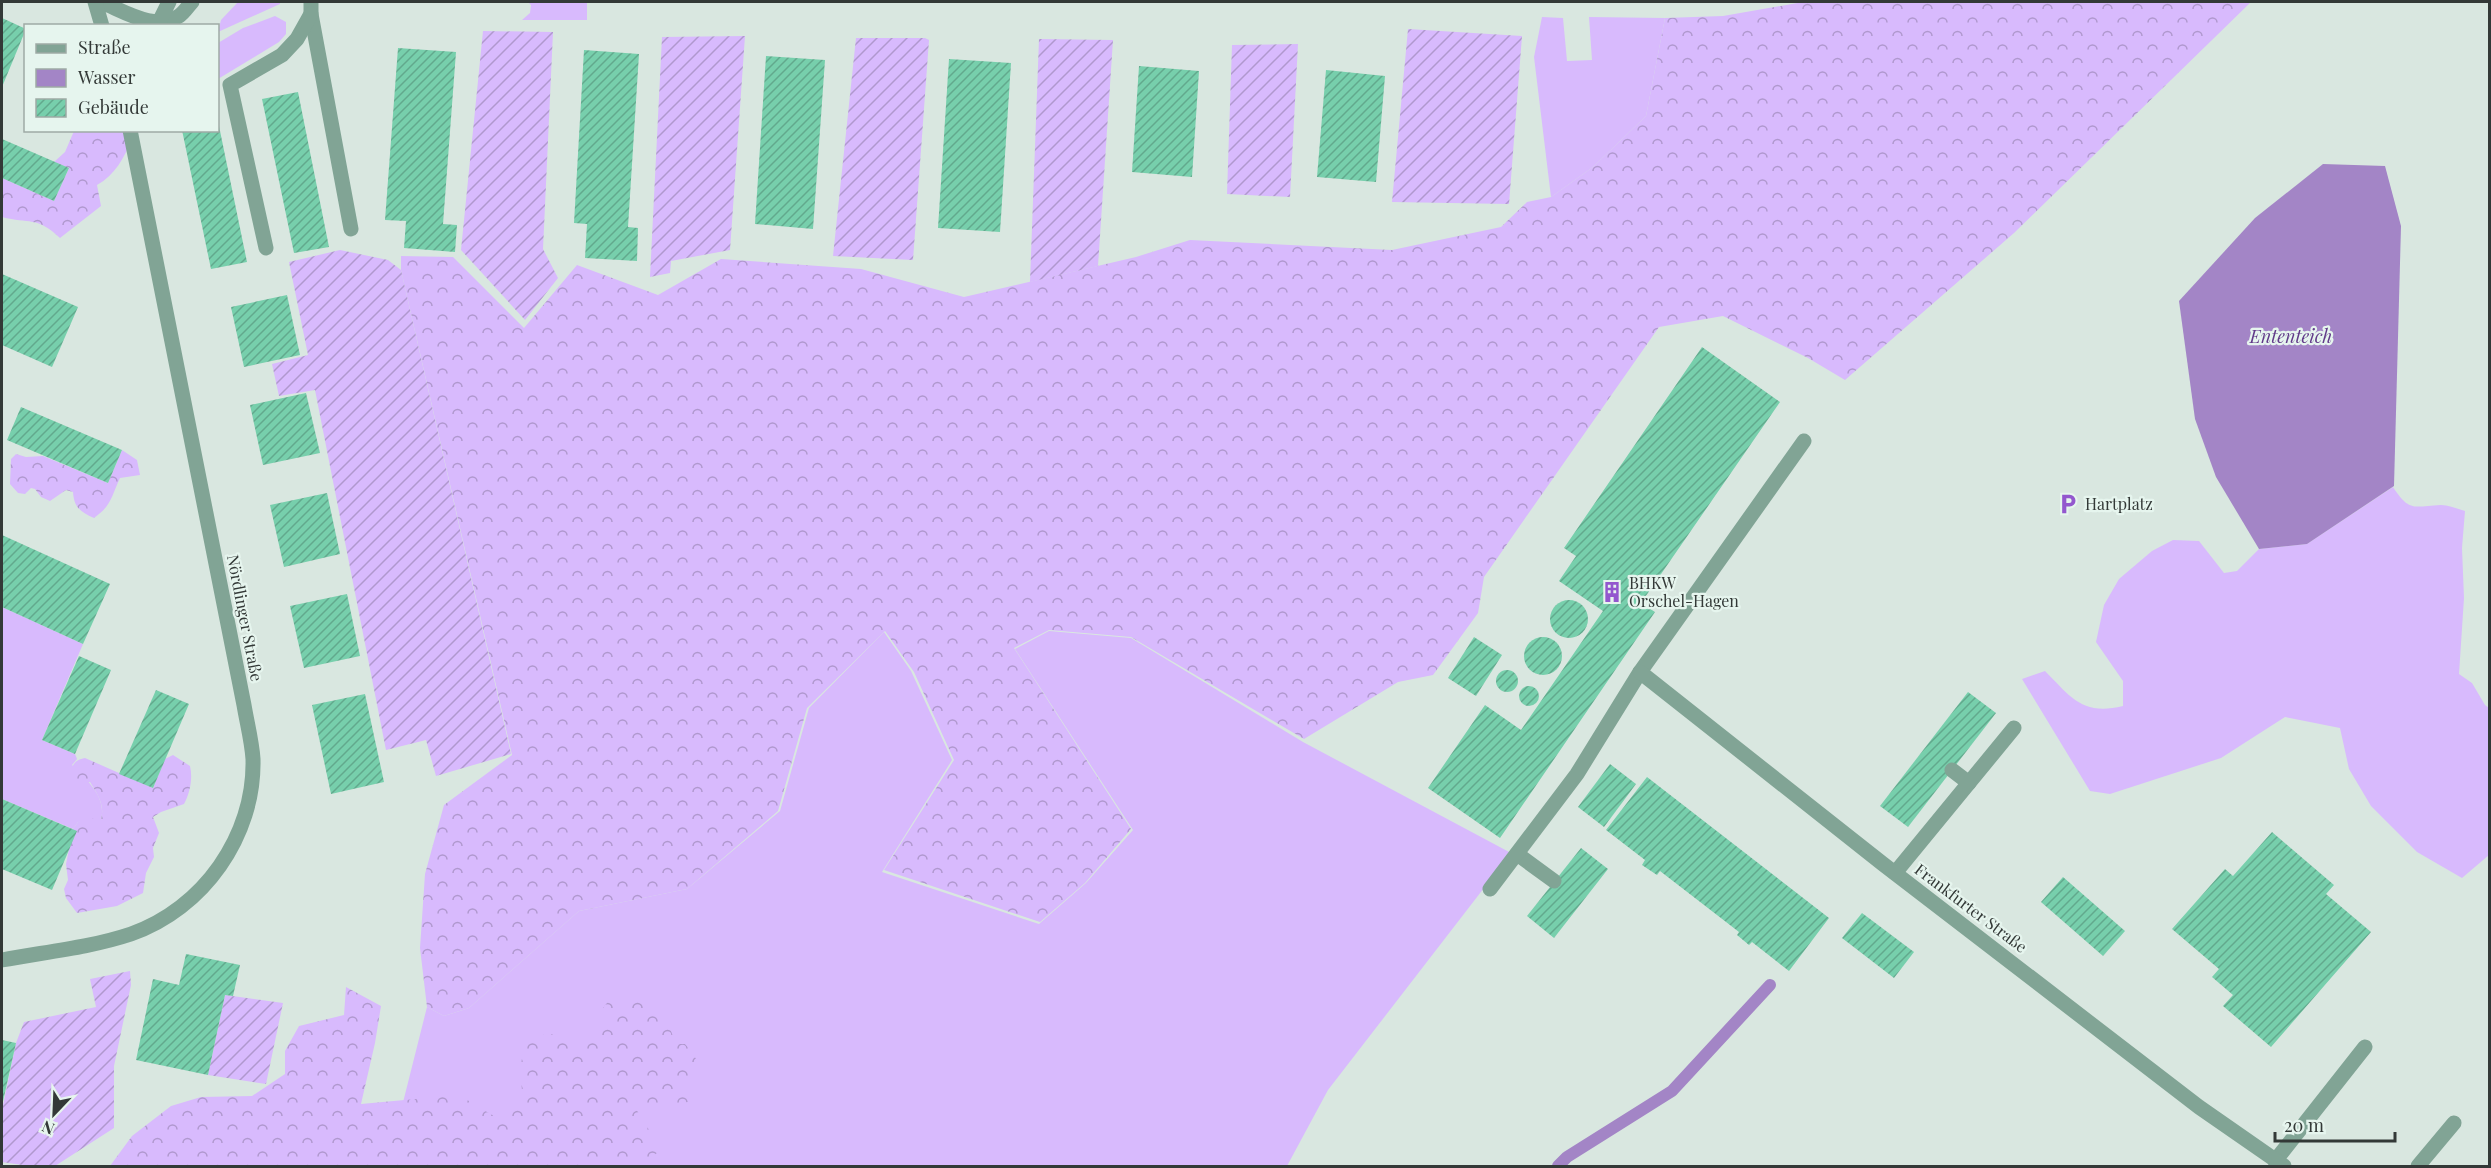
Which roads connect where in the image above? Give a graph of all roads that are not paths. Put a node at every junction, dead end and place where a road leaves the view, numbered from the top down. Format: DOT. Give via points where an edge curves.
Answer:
graph roads {
  1 [pos="95,2"];
  2 [pos="101,2"];
  3 [pos="169,2"];
  4 [pos="192,2"];
  5 [pos="311,8"];
  6 [pos="101,24"];
  7 [pos="158,24"];
  8 [pos="130,132"];
  9 [pos="351,229"];
  10 [pos="266,248"];
  11 [pos="1804,441"];
  12 [pos="1640,672"];
  13 [pos="2014,728"];
  14 [pos="1952,770"];
  15 [pos="1969,783"];
  16 [pos="1517,854"];
  17 [pos="1894,873"];
  18 [pos="1554,881"];
  19 [pos="1490,889"];
  20 [pos="2,960"];
  21 [pos="2365,1047"];
  22 [pos="2454,1123"];
  23 [pos="2280,1164"];
  24 [pos="2418,1167"];
  1 -- 6 [label="street"];
  2 -- 7 [label="street"];
  3 -- 7 [label="street"];
  4 -- 7 [label="street" via="178,16"];
  5 -- 9 [label="street"];
  5 -- 10 [label="street" via="297,39 282,55 230,85"];
  8 -- 20 [label="street, Nördlinger Straße" via="242,696 253,758 251,786 234,845 200,890 179,908 153,924 106,941"];
  11 -- 12 [label="street"];
  12 -- 16 [label="street" via="1577,774"];
  12 -- 17 [label="street, Frankfurter Straße"];
  13 -- 15 [label="street"];
  14 -- 15 [label="street"];
  15 -- 17 [label="street"];
  16 -- 18 [label="street"];
  16 -- 19 [label="street"];
  17 -- 23 [label="street, Frankfurter Straße" via="2199,1107"];
  21 -- 23 [label="street"];
  22 -- 24 [label="street"];
}
